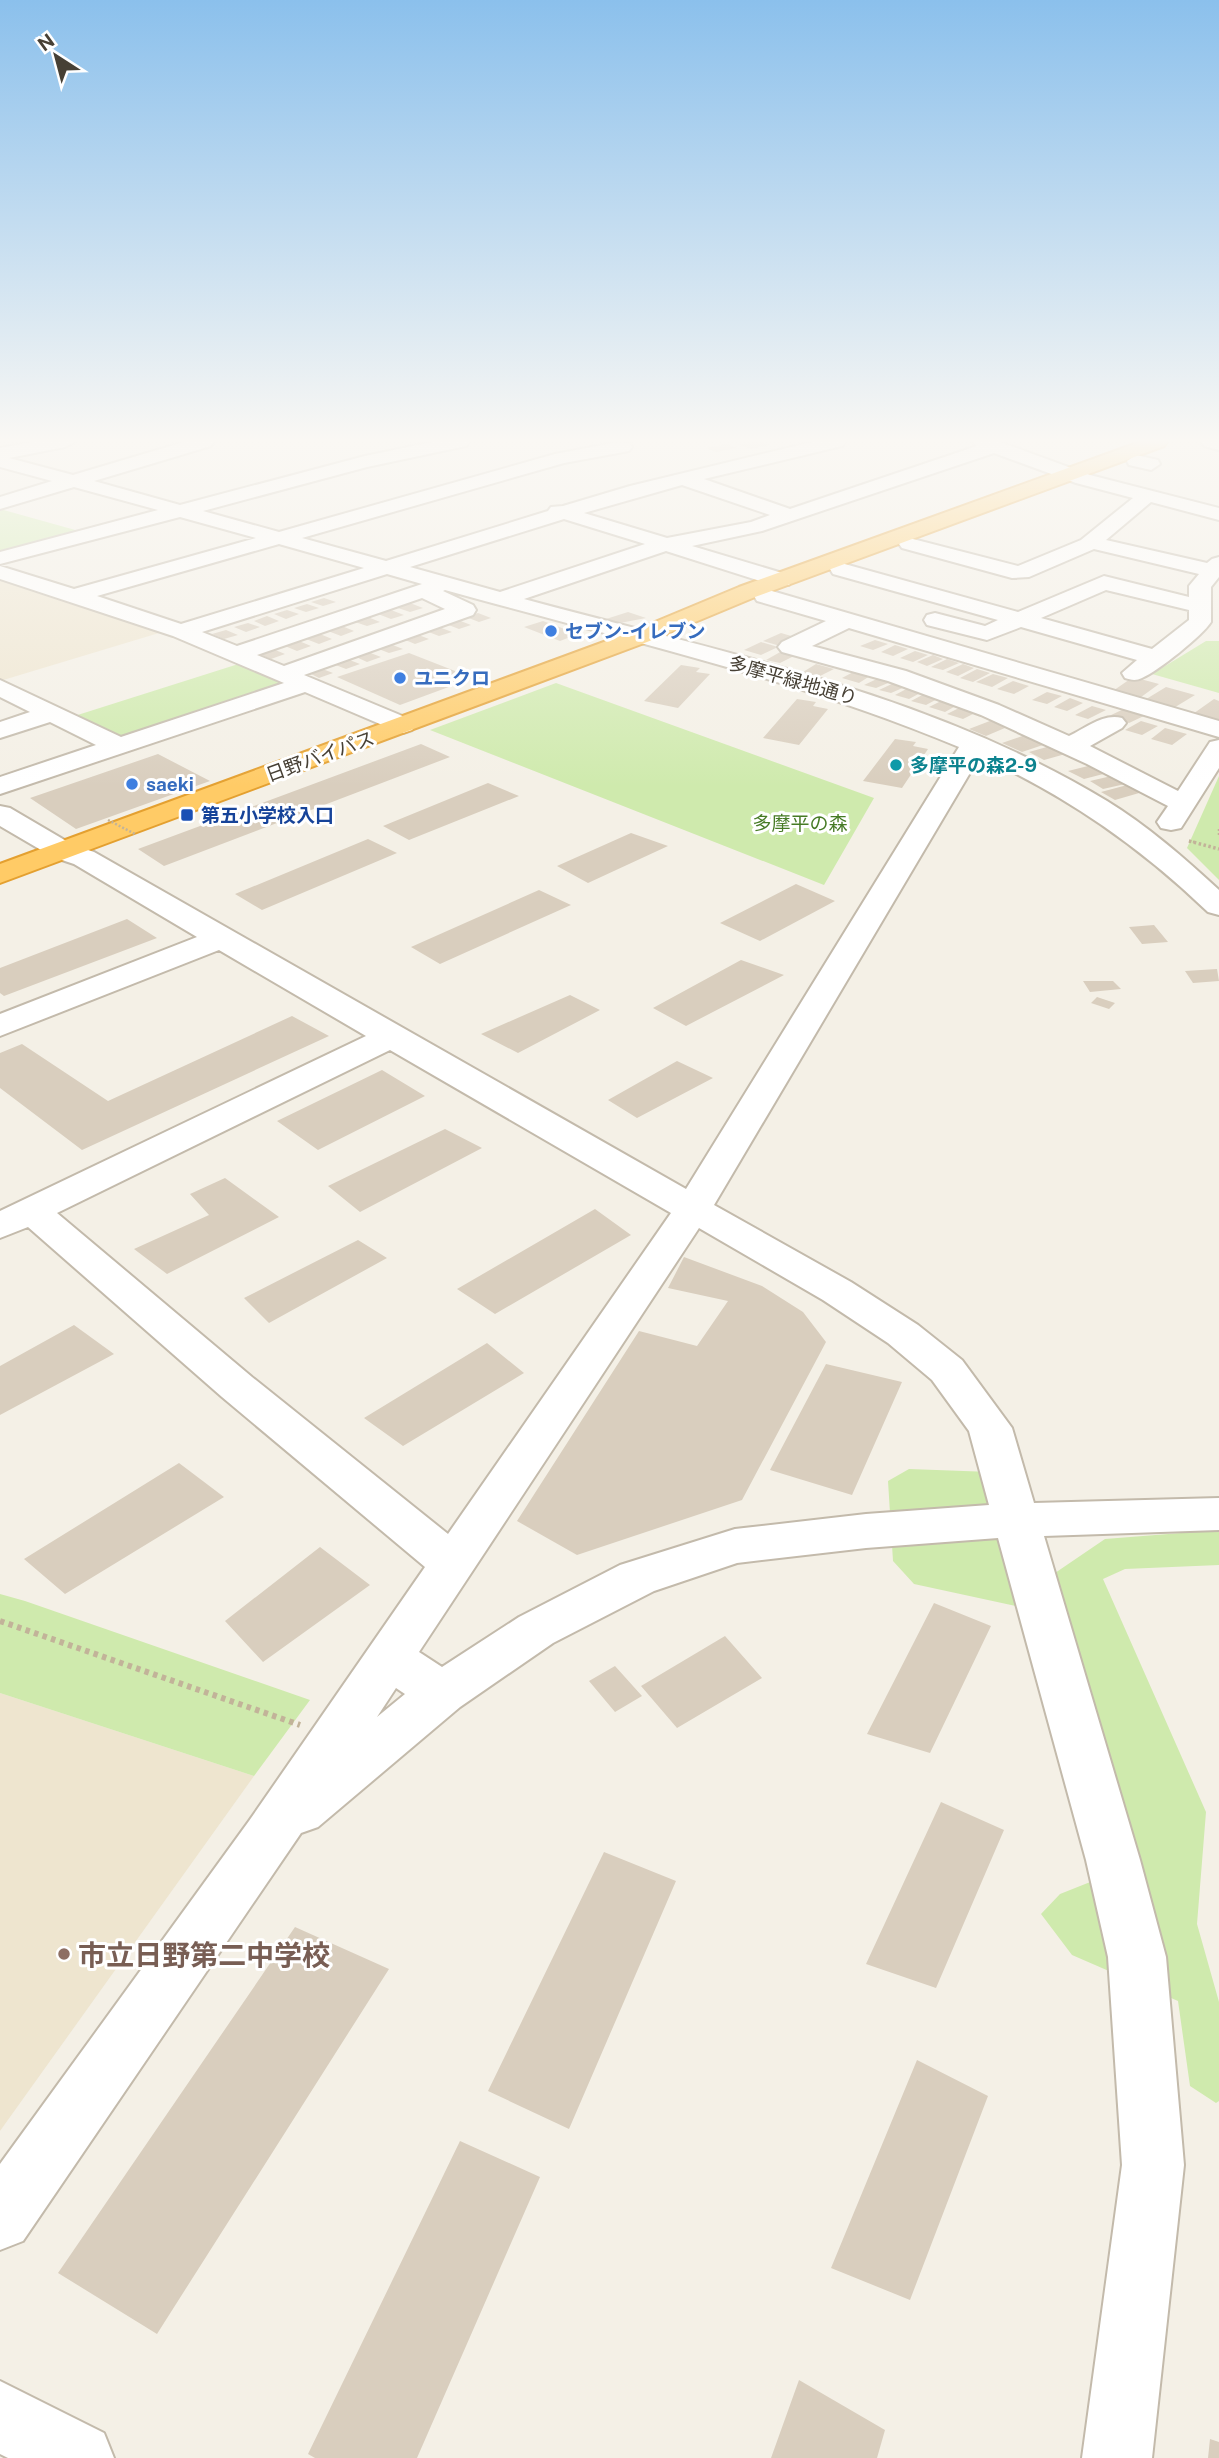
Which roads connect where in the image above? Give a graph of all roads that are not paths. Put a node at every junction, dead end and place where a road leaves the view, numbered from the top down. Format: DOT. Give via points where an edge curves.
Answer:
graph roads {
  1 [pos="211,557"];
  2 [pos="350,557"];
  3 [pos="421,557"];
  4 [pos="628,557"];
  5 [pos="694,557"];
  6 [pos="859,557"];
  7 [pos="874,557"];
  8 [pos="956,557"];
  9 [pos="1056,557"];
  10 [pos="1164,557"];
  11 [pos="387,567"];
  12 [pos="1216,567"];
  13 [pos="841,569"];
  14 [pos="0,572"];
  15 [pos="435,587"];
  16 [pos="773,588"];
  17 [pos="74,596"];
  18 [pos="500,599"];
  19 [pos="1199,606"];
  20 [pos="918,615"];
  21 [pos="1018,619"];
  22 [pos="847,620"];
  23 [pos="181,631"];
  24 [pos="639,637"];
  25 [pos="236,654"];
  26 [pos="1154,657"];
  27 [pos="295,679"];
  28 [pos="0,687"];
  29 [pos="1104,695"];
  30 [pos="52,713"];
  31 [pos="1112,723"];
  32 [pos="403,725"];
  33 [pos="1219,729"];
  34 [pos="0,730"];
  35 [pos="974,744"];
  36 [pos="118,746"];
  37 [pos="1071,746"];
  38 [pos="1219,748"];
  39 [pos="0,756"];
  40 [pos="34,774"];
  41 [pos="0,786"];
  42 [pos="1184,802"];
  43 [pos="0,814"];
  44 [pos="1146,843"];
  45 [pos="63,851"];
  46 [pos="0,874"];
  47 [pos="1219,906"];
  48 [pos="221,938"];
  49 [pos="0,1026"];
  50 [pos="391,1037"];
  51 [pos="693,1208"];
  52 [pos="16,1219"];
  53 [pos="1219,1514"];
  54 [pos="1018,1520"];
  55 [pos="451,1562"];
  56 [pos="388,1657"];
  57 [pos="442,1693"];
  58 [pos="268,1837"];
  59 [pos="0,2218"];
  60 [pos="0,2416"];
  61 [pos="79,2458"];
  62 [pos="1117,2458"];
  1 -- 17 [label="street"];
  2 -- 11 [label="street, 多摩平緑地通り"];
  3 -- 11 [label="street"];
  4 -- 18 [label="street"];
  5 -- 16 [label="street"];
  6 -- 16 [label="highway, 日野バイパス"];
  7 -- 13 [label="highway, 日野バイパス"];
  8 -- 9 [label="street" via="1021,572"];
  10 -- 12 [label="street"];
  11 -- 15 [label="street, 多摩平緑地通り"];
  11 -- 23 [label="street"];
  12 -- 19 [label="street" via="1200,586"];
  13 -- 16 [label="highway, 日野バイパス" via="812,585"];
  13 -- 21 [label="street"];
  14 -- 17 [label="street"];
  15 -- 18 [label="street, 多摩平緑地通り"];
  15 -- 25 [label="street"];
  15 -- 27 [label="street" via="465,610"];
  16 -- 22 [label="street"];
  16 -- 24 [label="highway, 日野バイパス"];
  17 -- 23 [label="street"];
  18 -- 24 [label="street, 多摩平緑地通り"];
  19 -- 21 [label="street" via="1104,583"];
  19 -- 26 [label="street" via="1200,622"];
  20 -- 21 [label="street" via="987,633"];
  21 -- 26 [label="street"];
  22 -- 29 [label="street"];
  22 -- 37 [label="street" via="790,647 929,687"];
  23 -- 25 [label="street"];
  24 -- 32 [label="highway, 日野バイパス"];
  24 -- 35 [label="street, 多摩平緑地通り" via="853,697"];
  25 -- 27 [label="street"];
  26 -- 29 [label="street"];
  27 -- 32 [label="street"];
  27 -- 36 [label="street"];
  28 -- 30 [label="street"];
  29 -- 33 [label="street"];
  30 -- 34 [label="street"];
  30 -- 36 [label="street"];
  31 -- 37 [label="street"];
  32 -- 45 [label="highway, 日野バイパス"];
  35 -- 44 [label="street, 多摩平緑地通り" via="1082,798"];
  35 -- 51 [label="street"];
  36 -- 40 [label="street"];
  37 -- 42 [label="street"];
  38 -- 42 [label="street"];
  39 -- 40 [label="street"];
  40 -- 41 [label="street"];
  42 -- 44 [label="street" via="1162,836"];
  43 -- 45 [label="street"];
  44 -- 47 [label="street, 多摩平緑地通り"];
  45 -- 46 [label="highway, 日野バイパス"];
  45 -- 48 [label="street" via="84,858"];
  48 -- 49 [label="street"];
  48 -- 50 [label="street"];
  50 -- 51 [label="street"];
  50 -- 52 [label="street"];
  51 -- 54 [label="street" via="837,1291 904,1334 947,1370 990,1428"];
  51 -- 55 [label="street"];
  52 -- 55 [label="street" via="237,1387"];
  53 -- 54 [label="street"];
  54 -- 57 [label="street" via="735,1546 637,1578 537,1630"];
  54 -- 62 [label="street" via="1137,1957 1153,2165"];
  55 -- 56 [label="street"];
  56 -- 57 [label="street"];
  56 -- 58 [label="street"];
  57 -- 58 [label="street"];
  58 -- 59 [label="street"];
  60 -- 61 [label="street"];
}
